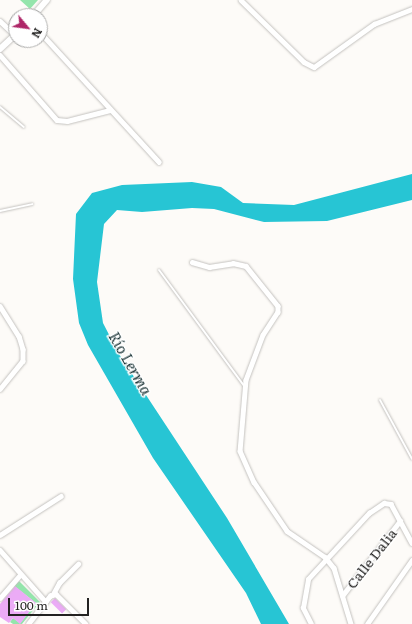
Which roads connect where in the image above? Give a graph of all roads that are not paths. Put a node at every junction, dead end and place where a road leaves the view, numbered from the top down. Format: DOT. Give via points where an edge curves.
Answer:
graph roads {
  1 [pos="47,0"];
  2 [pos="241,0"];
  3 [pos="40,8"];
  4 [pos="412,9"];
  5 [pos="0,21"];
  6 [pos="8,28"];
  7 [pos="8,41"];
  8 [pos="48,41"];
  9 [pos="0,49"];
  10 [pos="0,55"];
  11 [pos="0,107"];
  12 [pos="110,110"];
  13 [pos="24,127"];
  14 [pos="159,162"];
  15 [pos="32,204"];
  16 [pos="0,211"];
  17 [pos="192,262"];
  18 [pos="159,270"];
  19 [pos="0,306"];
  20 [pos="245,387"];
  21 [pos="0,389"];
  22 [pos="380,400"];
  23 [pos="412,459"];
  24 [pos="61,496"];
  25 [pos="400,521"];
  26 [pos="0,534"];
  27 [pos="412,544"];
  28 [pos="0,550"];
  29 [pos="325,557"];
  30 [pos="412,560"];
  31 [pos="78,564"];
  32 [pos="20,575"];
  33 [pos="53,594"];
  34 [pos="342,596"];
  35 [pos="0,598"];
  36 [pos="46,602"];
  37 [pos="30,623"];
  38 [pos="86,624"];
  39 [pos="311,624"];
  40 [pos="351,624"];
  41 [pos="367,624"];
  1 -- 3 [label="main road"];
  2 -- 4 [label="street" via="304,62 314,67 374,24"];
  5 -- 6 [label="street"];
  7 -- 9 [label="main road"];
  8 -- 12 [label="street"];
  10 -- 12 [label="street" via="57,120 67,121"];
  11 -- 13 [label="lane"];
  12 -- 14 [label="street"];
  15 -- 16 [label="lane"];
  17 -- 20 [label="street" via="209,267 232,263 246,266 278,306 278,312 257,349"];
  18 -- 20 [label="lane"];
  19 -- 21 [label="street" via="19,336 23,361"];
  20 -- 29 [label="street" via="240,446 248,471 287,531"];
  22 -- 23 [label="lane"];
  24 -- 26 [label="street"];
  25 -- 27 [label="street"];
  25 -- 29 [label="street" via="391,504 384,503 369,513"];
  25 -- 34 [label="street, Calle Dalia"];
  28 -- 32 [label="street"];
  29 -- 34 [label="street" via="336,571"];
  29 -- 39 [label="street" via="314,570 304,594 303,608"];
  30 -- 41 [label="street"];
  31 -- 33 [label="street" via="59,582"];
  32 -- 35 [label="street"];
  32 -- 36 [label="street"];
  33 -- 36 [label="street"];
  33 -- 38 [label="street" via="62,598"];
  34 -- 40 [label="street"];
  36 -- 37 [label="street"];
}
